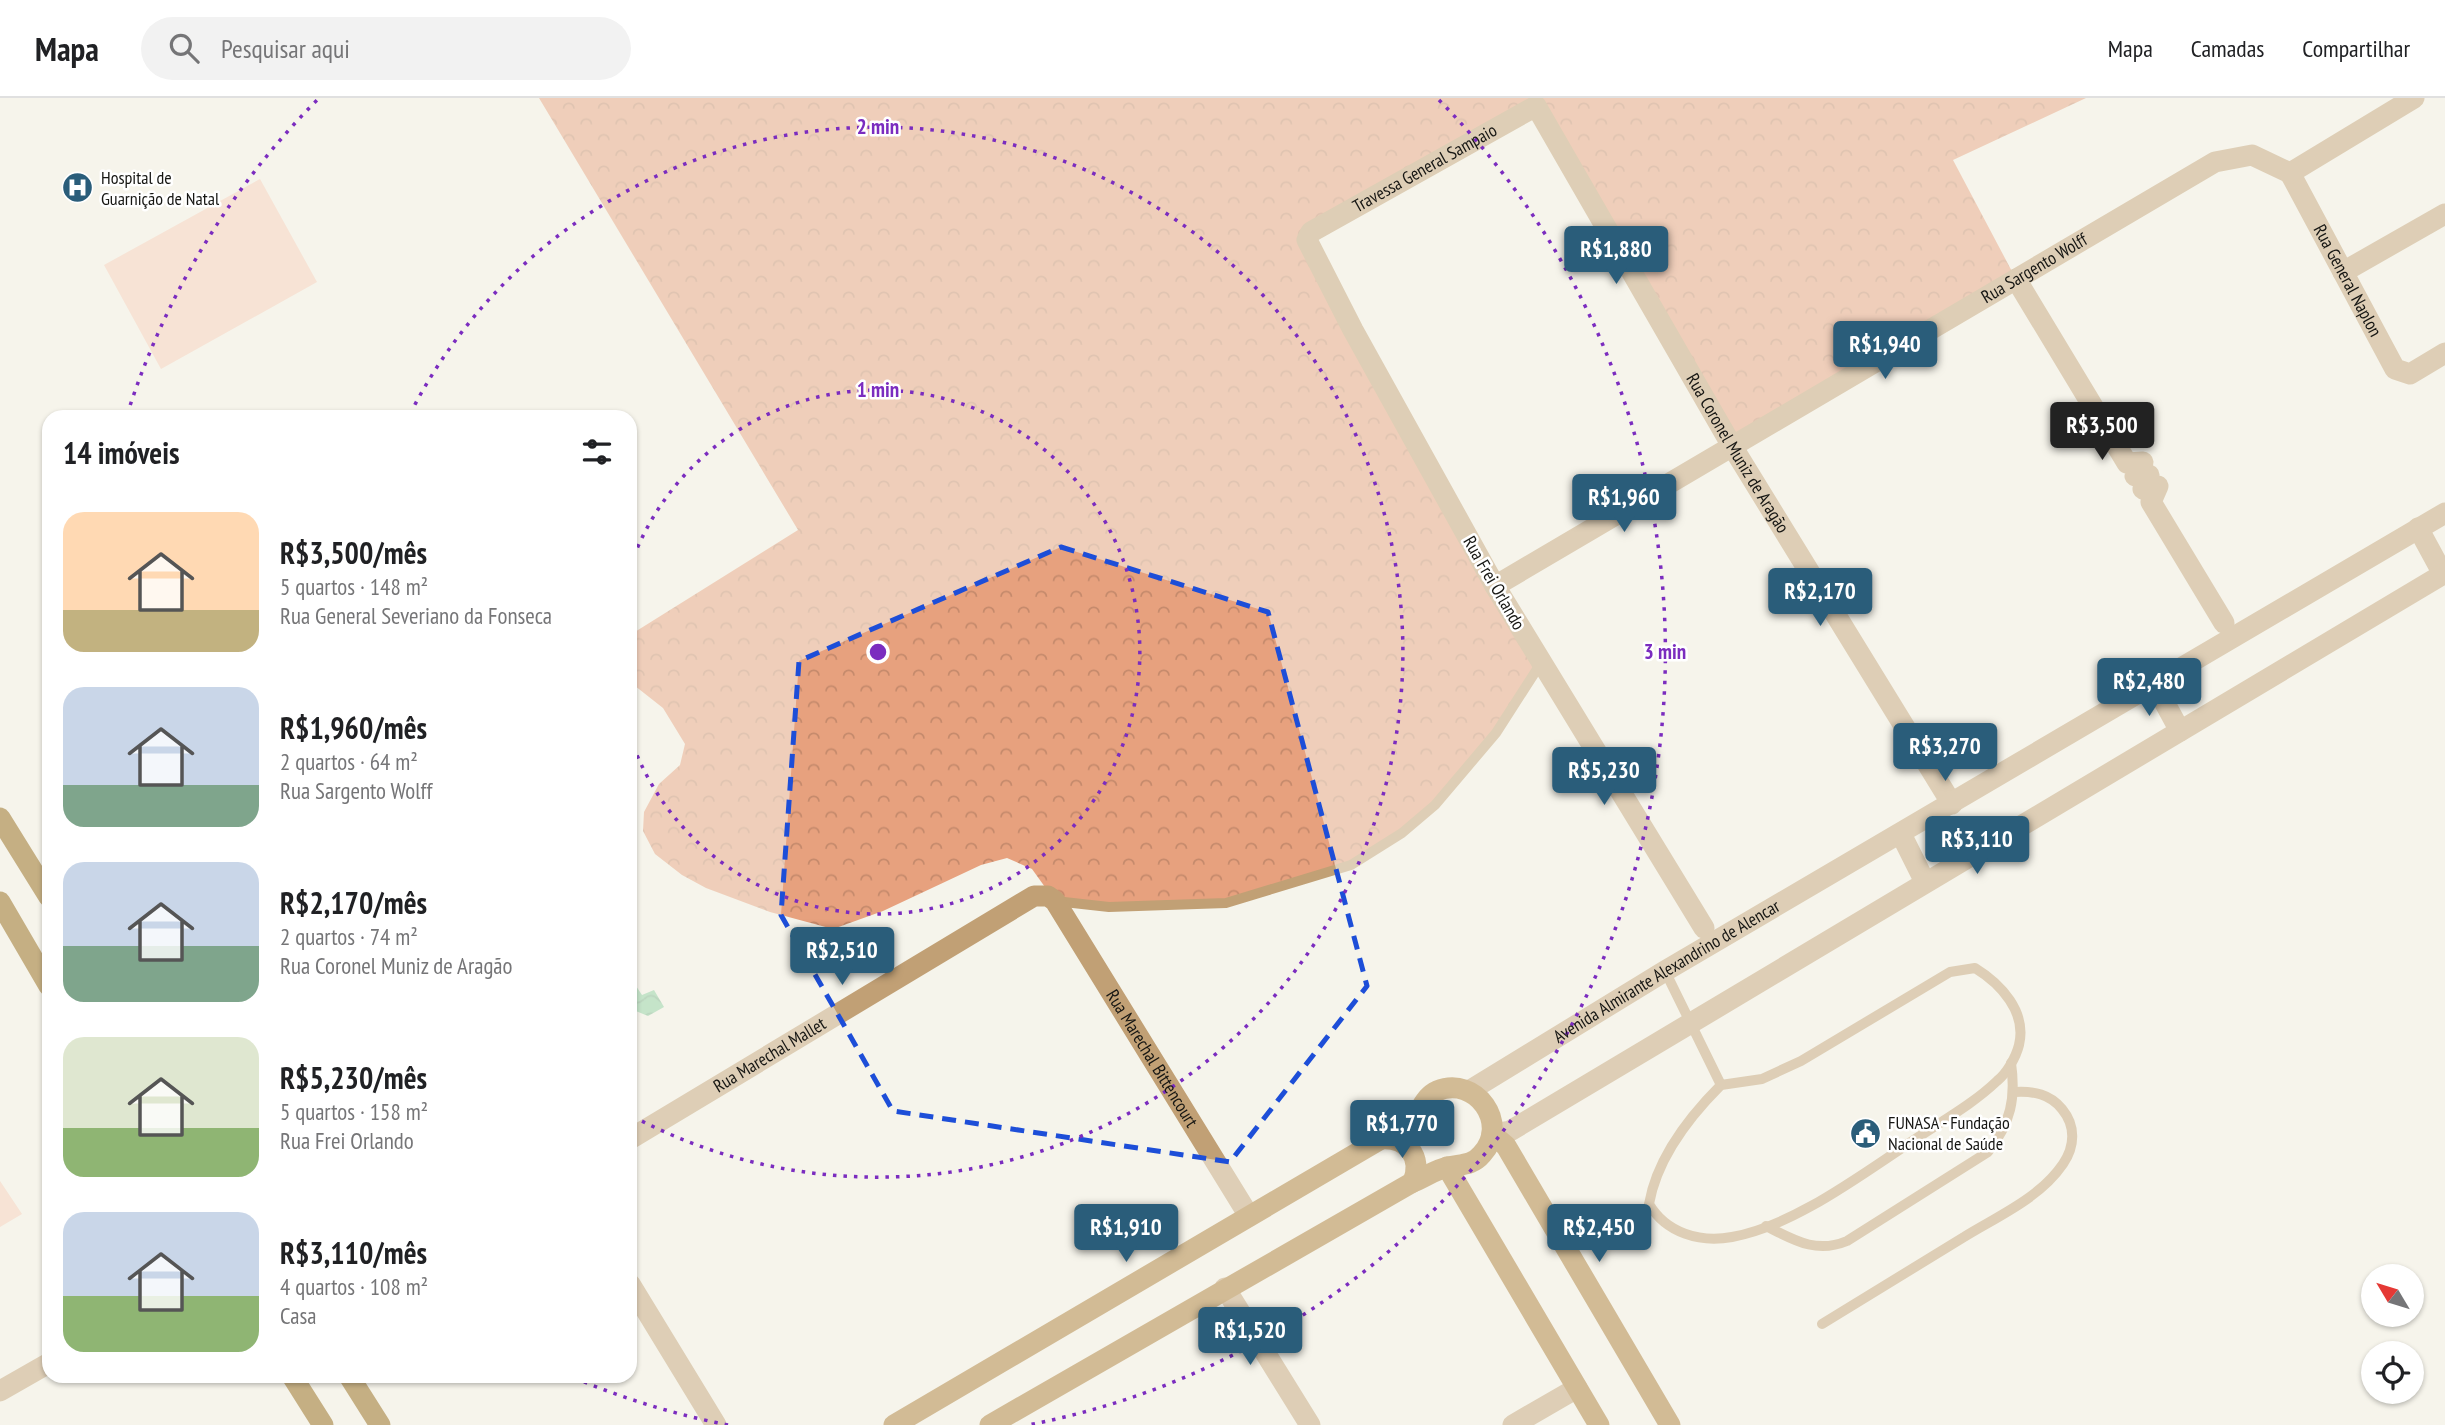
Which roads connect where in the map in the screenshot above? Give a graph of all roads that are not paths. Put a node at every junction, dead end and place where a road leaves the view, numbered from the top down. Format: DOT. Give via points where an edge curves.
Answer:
graph roads {
  1 [pos="2414,98"];
  2 [pos="1533,102"];
  3 [pos="2290,173"];
  4 [pos="2445,214"];
  5 [pos="1315,231"];
  6 [pos="2343,272"];
  7 [pos="2016,279"];
  8 [pos="2445,353"];
  9 [pos="1732,446"];
  10 [pos="2445,513"];
  11 [pos="2418,528"];
  12 [pos="2444,573"];
  13 [pos="1495,586"];
  14 [pos="2224,622"];
  15 [pos="1541,663"];
  16 [pos="2155,685"];
  17 [pos="2180,731"];
  18 [pos="1952,804"];
  19 [pos="0,818"];
  20 [pos="1901,834"];
  21 [pos="1925,882"];
  22 [pos="42,886"];
  23 [pos="1055,901"];
  24 [pos="0,902"];
  25 [pos="1704,928"];
  26 [pos="1665,971"];
  27 [pos="42,974"];
  28 [pos="1690,1022"];
  29 [pos="2011,1063"];
  30 [pos="1721,1085"];
  31 [pos="1469,1091"];
  32 [pos="2015,1093"];
  33 [pos="1415,1116"];
  34 [pos="1492,1134"];
  35 [pos="637,1135"];
  36 [pos="1381,1139"];
  37 [pos="1447,1167"];
  38 [pos="1413,1182"];
  39 [pos="1394,1192"];
  40 [pos="1467,1204"];
  41 [pos="1249,1216"];
  42 [pos="1766,1226"];
  43 [pos="1225,1287"];
  44 [pos="637,1295"];
  45 [pos="1822,1324"];
  46 [pos="42,1367"];
  47 [pos="296,1383"];
  48 [pos="353,1383"];
  49 [pos="1577,1388"];
  50 [pos="0,1391"];
  51 [pos="323,1425"];
  52 [pos="380,1425"];
  53 [pos="716,1425"];
  54 [pos="894,1425"];
  55 [pos="990,1425"];
  56 [pos="1310,1425"];
  57 [pos="1513,1425"];
  58 [pos="1600,1425"];
  59 [pos="1670,1425"];
  1 -- 3 [label="street"];
  2 -- 5 [label="street, Travessa General Sampaio"];
  2 -- 9 [label="street, Rua Coronel Muniz de Aragão"];
  3 -- 6 [label="street, Rua General Naplon"];
  3 -- 7 [label="street, Rua Sargento Wolff" via="2252,155 2215,162"];
  4 -- 6 [label="street"];
  5 -- 13 [label="street, Rua Frei Orlando" via="1308,235 1308,246"];
  6 -- 8 [label="street, Rua General Naplon" via="2395,369 2410,374"];
  7 -- 9 [label="street, Rua Sargento Wolff"];
  7 -- 14 [label="street" via="2127,463 2143,462 2135,476 2149,475 2143,489 2158,486 2151,502"];
  9 -- 13 [label="street, Rua Sargento Wolff"];
  9 -- 18 [label="street, Rua Coronel Muniz de Aragão"];
  10 -- 11 [label="street, Avenida Almirante Alexandrino de Alencar"];
  11 -- 12 [label="street"];
  11 -- 16 [label="street, Avenida Almirante Alexandrino de Alencar"];
  12 -- 17 [label="street"];
  13 -- 15 [label="street, Rua Frei Orlando"];
  15 -- 23 [label="lane" via="1496,733 1435,805 1402,833 1351,864 1226,903 1109,907"];
  15 -- 25 [label="street, Rua Frei Orlando"];
  16 -- 17 [label="street"];
  16 -- 18 [label="street, Avenida Almirante Alexandrino de Alencar"];
  17 -- 21 [label="street"];
  18 -- 20 [label="street, Avenida Almirante Alexandrino de Alencar"];
  19 -- 22 [label="main road"];
  20 -- 21 [label="street"];
  20 -- 26 [label="street, Avenida Almirante Alexandrino de Alencar"];
  21 -- 28 [label="street"];
  23 -- 35 [label="street, Rua Marechal Mallet" via="1034,896"];
  23 -- 41 [label="street, Rua Marechal Bittencourt"];
  24 -- 27 [label="main road"];
  26 -- 28 [label="lane"];
  26 -- 31 [label="street, Avenida Almirante Alexandrino de Alencar"];
  28 -- 30 [label="lane"];
  28 -- 34 [label="street" via="1510,1131"];
  29 -- 30 [label="lane" via="2019,1044 2020,1016 1988,976 1975,968 1950,972 1801,1061 1762,1079"];
  29 -- 32 [label="lane"];
  29 -- 42 [label="lane" via="1999,1080 1966,1106 1801,1211"];
  30 -- 42 [label="lane" via="1686,1125 1659,1168 1649,1204 1674,1230 1702,1239 1733,1237"];
  31 -- 33 [label="main road" via="1452,1087 1436,1091 1423,1101"];
  31 -- 34 [label="main road" via="1488,1108"];
  32 -- 42 [label="lane" via="2005,1126 1988,1152 1847,1241 1818,1248"];
  32 -- 45 [label="lane" via="2032,1091 2049,1097 2062,1109 2072,1124 2073,1143 2064,1163 2031,1196"];
  33 -- 36 [label="main road"];
  33 -- 37 [label="main road" via="1419,1149"];
  34 -- 37 [label="main road" via="1481,1156 1471,1163"];
  34 -- 59 [label="main road" via="1506,1146"];
  36 -- 38 [label="main road" via="1400,1141 1414,1154 1417,1173"];
  36 -- 41 [label="main road"];
  37 -- 38 [label="main road"];
  37 -- 40 [label="main road"];
  38 -- 39 [label="main road"];
  39 -- 40 [label="main road" via="1443,1188"];
  39 -- 43 [label="main road"];
  40 -- 49 [label="main road"];
  41 -- 54 [label="main road"];
  43 -- 55 [label="main road"];
  43 -- 56 [label="street"];
  44 -- 53 [label="street"];
  46 -- 50 [label="street"];
  47 -- 51 [label="main road"];
  48 -- 52 [label="main road"];
  49 -- 57 [label="street"];
  49 -- 58 [label="main road"];
}
